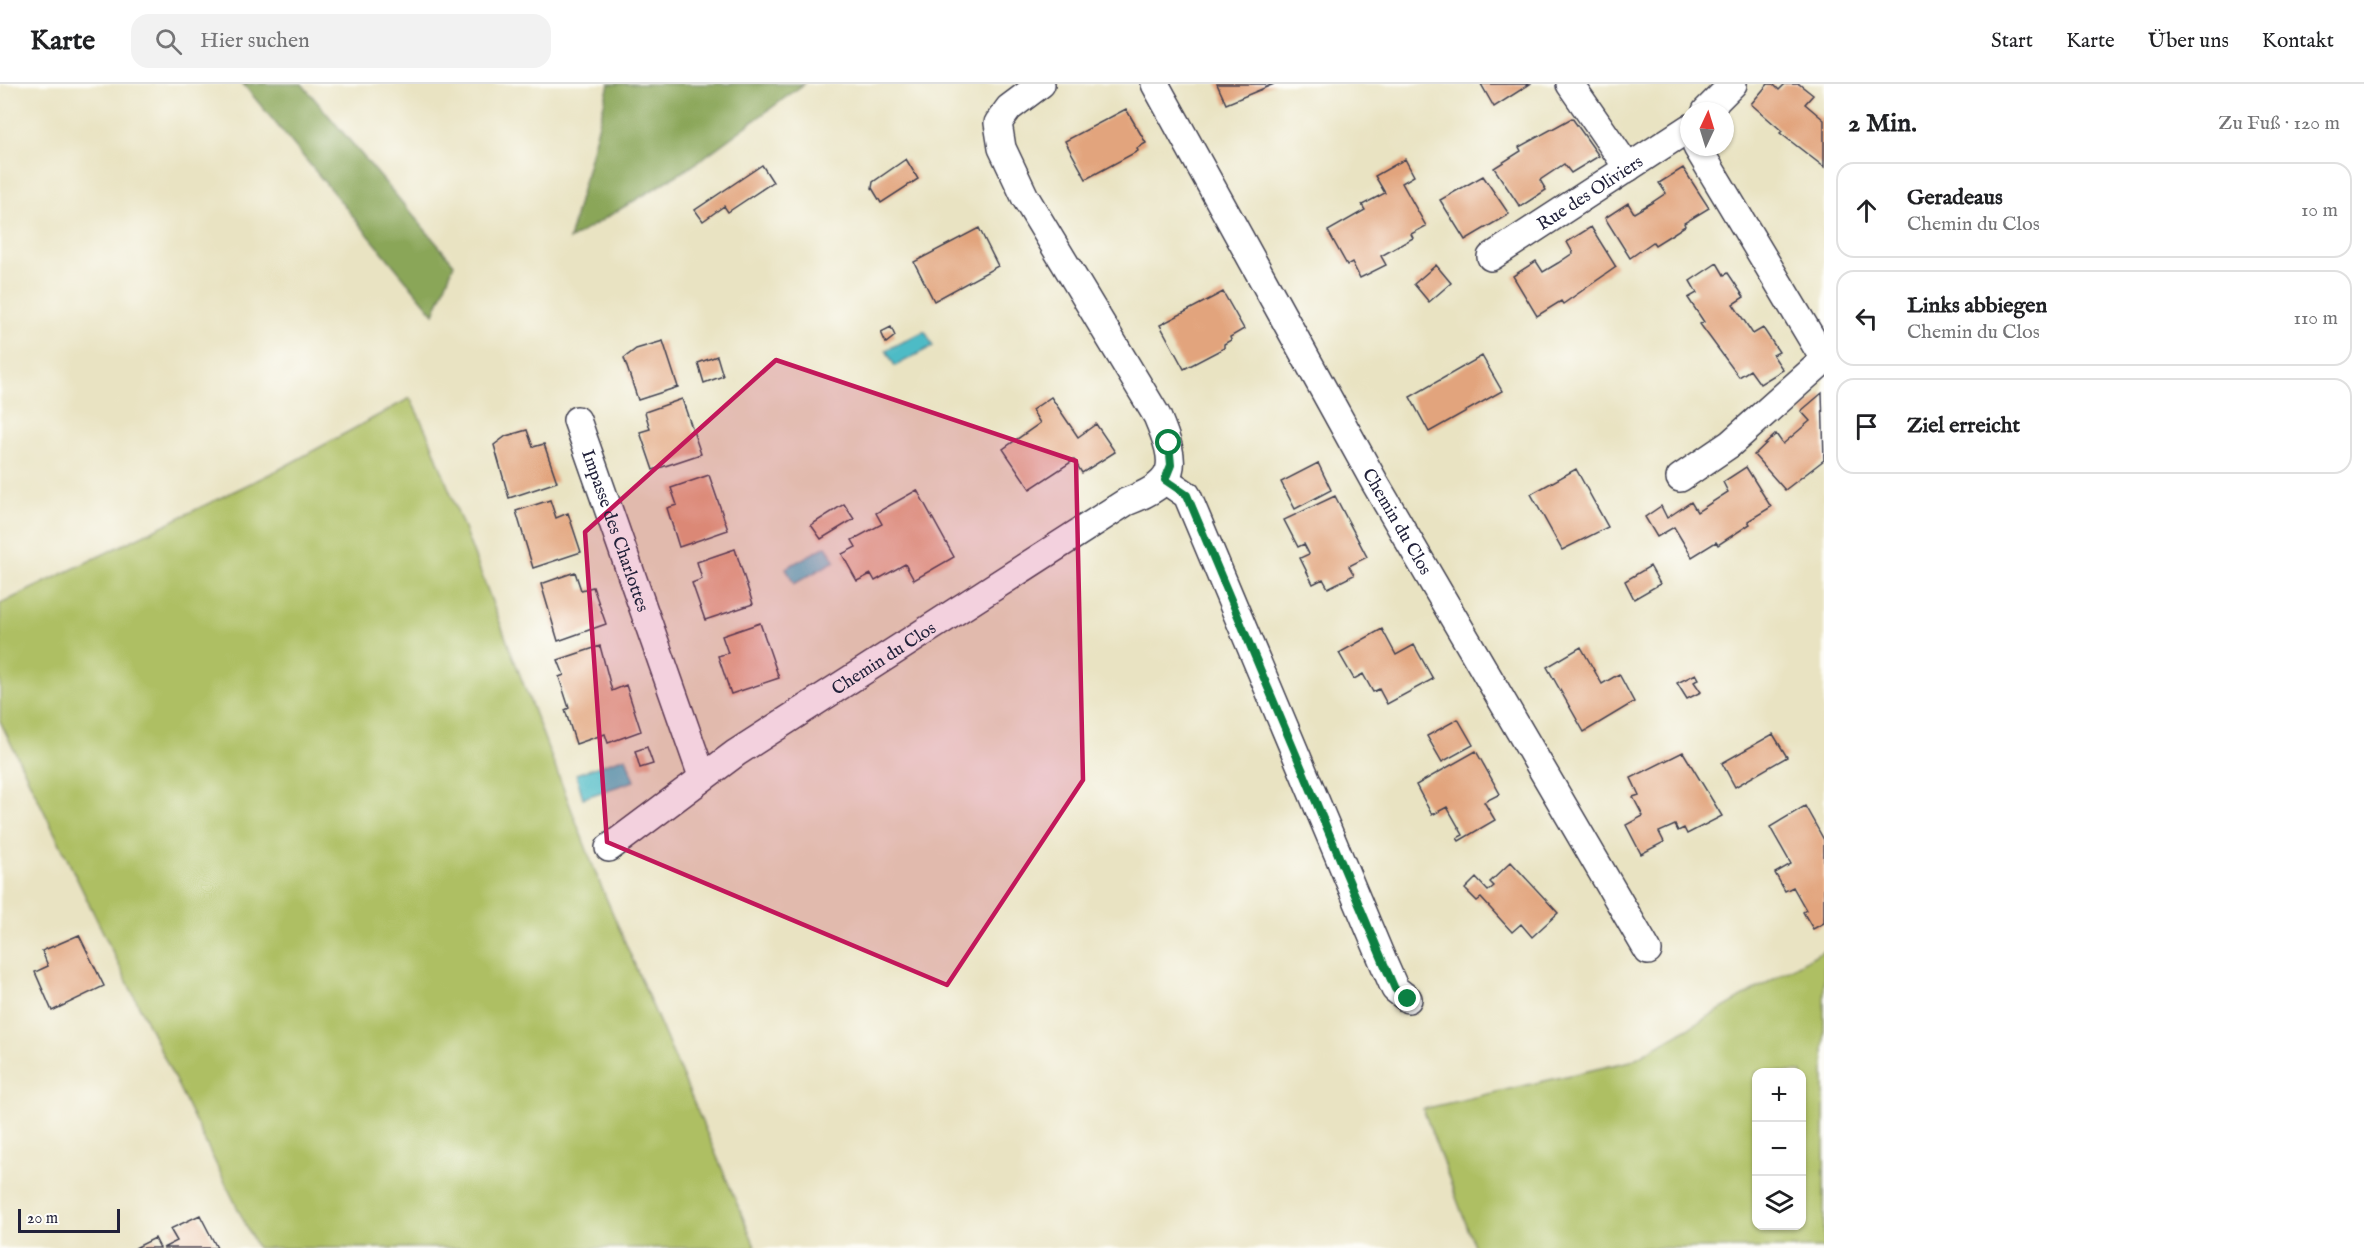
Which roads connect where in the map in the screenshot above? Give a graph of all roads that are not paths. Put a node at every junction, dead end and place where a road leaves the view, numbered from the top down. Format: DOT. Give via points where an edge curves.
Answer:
graph roads {
  1 [pos="1041,84"];
  2 [pos="1155,84"];
  3 [pos="1570,84"];
  4 [pos="1733,84"];
  5 [pos="1718,102"];
  6 [pos="1680,138"];
  7 [pos="1709,156"];
  8 [pos="1628,168"];
  9 [pos="1491,257"];
  10 [pos="1824,360"];
  11 [pos="578,420"];
  12 [pos="1680,478"];
  13 [pos="1165,480"];
  14 [pos="702,776"];
  15 [pos="609,848"];
  16 [pos="1648,951"];
  17 [pos="1408,999"];
  1 -- 13 [label="street" via="1009,108 998,123 1002,148 1025,197 1157,416 1169,443 1171,465"];
  2 -- 16 [label="street, Chemin du Clos" via="1375,483"];
  3 -- 8 [label="street"];
  4 -- 5 [label="street, Rue des Oliviers"];
  6 -- 8 [label="street, Rue des Oliviers"];
  7 -- 10 [label="street"];
  8 -- 9 [label="street, Rue des Oliviers"];
  10 -- 12 [label="street" via="1730,444"];
  11 -- 14 [label="street, Impasse des Charlottes"];
  13 -- 14 [label="street, Chemin du Clos" via="1153,492 1126,502 1038,557"];
  13 -- 17 [label="street" via="1187,495 1384,964 1395,989"];
  14 -- 15 [label="street, Chemin du Clos"];
}
